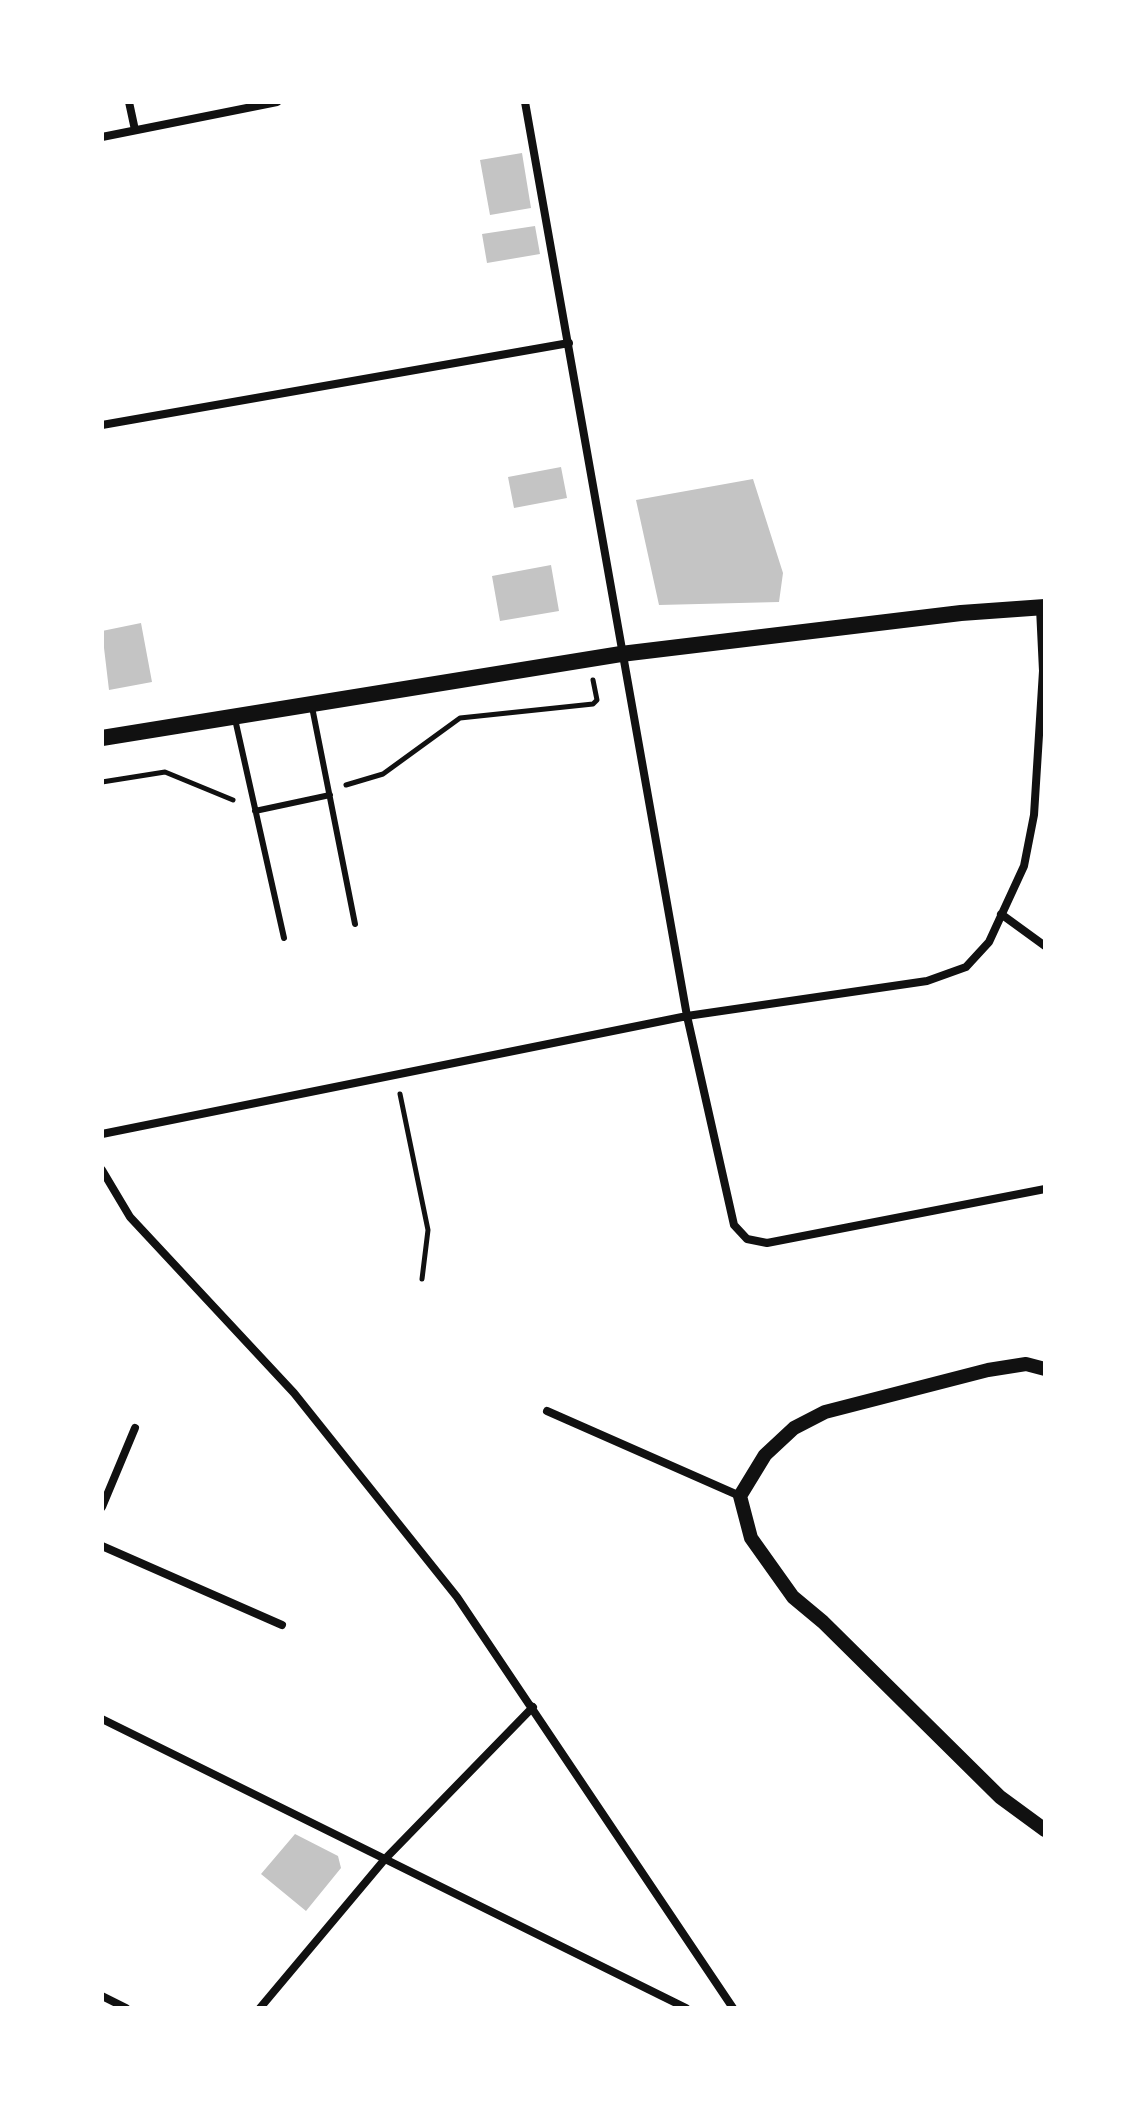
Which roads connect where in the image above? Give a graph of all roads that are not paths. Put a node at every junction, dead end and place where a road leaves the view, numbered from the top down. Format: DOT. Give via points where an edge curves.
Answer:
graph roads {
  1 [pos="129,102"];
  2 [pos="277,102"];
  3 [pos="525,102"];
  4 [pos="135,130"];
  5 [pos="102,137"];
  6 [pos="569,343"];
  7 [pos="102,425"];
  8 [pos="1042,607"];
  9 [pos="621,654"];
  10 [pos="312,703"];
  11 [pos="234,716"];
  12 [pos="102,738"];
  13 [pos="330,791"];
  14 [pos="255,811"];
  15 [pos="1034,815"];
  16 [pos="1045,817"];
  17 [pos="1001,914"];
  18 [pos="355,924"];
  19 [pos="284,938"];
  20 [pos="1045,946"];
  21 [pos="687,1016"];
  22 [pos="102,1134"];
  23 [pos="102,1170"];
  24 [pos="1045,1189"];
  25 [pos="1045,1369"];
  26 [pos="547,1411"];
  27 [pos="135,1428"];
  28 [pos="740,1496"];
  29 [pos="102,1507"];
  30 [pos="102,1546"];
  31 [pos="282,1625"];
  32 [pos="533,1707"];
  33 [pos="102,1719"];
  34 [pos="1045,1830"];
  35 [pos="385,1859"];
  36 [pos="102,1996"];
  37 [pos="126,2008"];
  38 [pos="260,2008"];
  39 [pos="686,2008"];
  40 [pos="733,2008"];
  1 -- 4 [label="street"];
  2 -- 4 [label="street"];
  3 -- 6 [label="street"];
  4 -- 5 [label="street"];
  6 -- 7 [label="street"];
  6 -- 9 [label="street"];
  8 -- 9 [label="main road"];
  8 -- 15 [label="street"];
  9 -- 10 [label="main road"];
  9 -- 21 [label="street"];
  10 -- 11 [label="main road"];
  10 -- 13 [label="lane"];
  11 -- 12 [label="main road"];
  11 -- 14 [label="lane"];
  13 -- 14 [label="lane"];
  13 -- 18 [label="lane"];
  14 -- 19 [label="lane"];
  15 -- 16 [label="street"];
  15 -- 17 [label="street" via="1024,866"];
  17 -- 20 [label="street"];
  17 -- 21 [label="street" via="978,954 951,975"];
  21 -- 22 [label="street"];
  21 -- 24 [label="street" via="734,1225 747,1239 767,1243"];
  23 -- 32 [label="street" via="130,1217 294,1393 398,1521"];
  25 -- 28 [label="street" via="1026,1364 988,1370 825,1412 794,1428 765,1455"];
  26 -- 28 [label="street"];
  27 -- 29 [label="street"];
  28 -- 34 [label="street" via="751,1538 793,1597 1000,1797"];
  30 -- 31 [label="street"];
  32 -- 35 [label="street"];
  32 -- 40 [label="street"];
  33 -- 35 [label="street"];
  35 -- 38 [label="street"];
  35 -- 39 [label="street"];
  36 -- 37 [label="street"];
}
